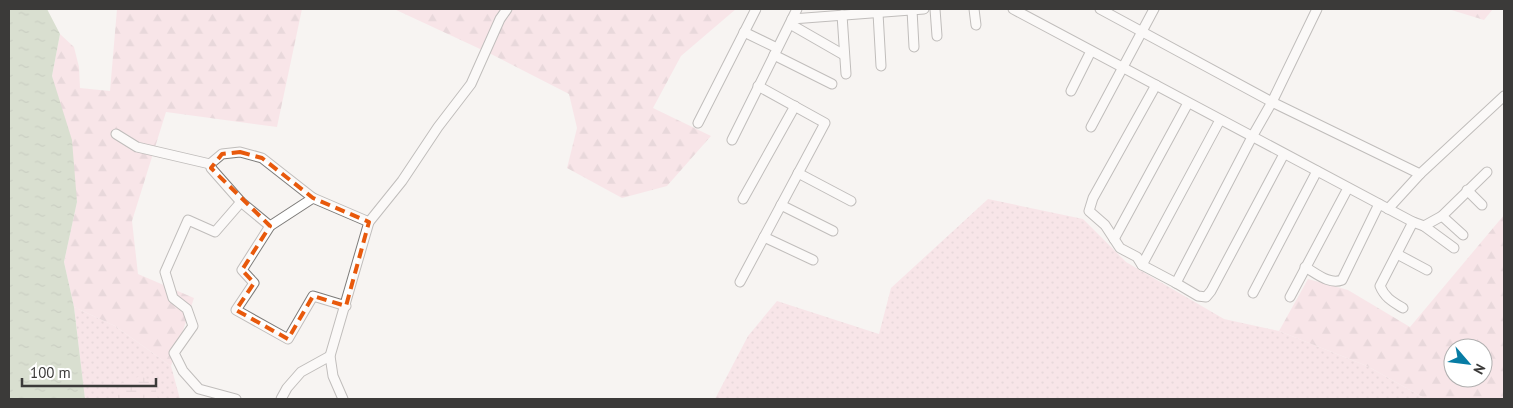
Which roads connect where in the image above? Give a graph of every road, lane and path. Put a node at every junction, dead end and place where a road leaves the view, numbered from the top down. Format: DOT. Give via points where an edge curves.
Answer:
graph roads {
  1 [pos="507,9"];
  2 [pos="756,9"];
  3 [pos="797,9"];
  4 [pos="924,9"];
  5 [pos="935,9"];
  6 [pos="974,9"];
  7 [pos="1012,9"];
  8 [pos="1100,9"];
  9 [pos="1154,9"];
  10 [pos="1317,9"];
  11 [pos="912,10"];
  12 [pos="878,13"];
  13 [pos="842,14"];
  14 [pos="791,21"];
  15 [pos="976,25"];
  16 [pos="1142,31"];
  17 [pos="744,32"];
  18 [pos="937,36"];
  19 [pos="914,47"];
  20 [pos="776,51"];
  21 [pos="1092,51"];
  22 [pos="844,55"];
  23 [pos="881,66"];
  24 [pos="1122,67"];
  25 [pos="846,74"];
  26 [pos="832,84"];
  27 [pos="1156,85"];
  28 [pos="758,86"];
  29 [pos="1071,91"];
  30 [pos="1504,96"];
  31 [pos="1272,102"];
  32 [pos="1188,103"];
  33 [pos="795,106"];
  34 [pos="1220,120"];
  35 [pos="698,123"];
  36 [pos="1091,127"];
  37 [pos="116,134"];
  38 [pos="1252,136"];
  39 [pos="732,140"];
  40 [pos="1284,154"];
  41 [pos="210,164"];
  42 [pos="1317,171"];
  43 [pos="1487,172"];
  44 [pos="798,173"];
  45 [pos="1420,174"];
  46 [pos="1348,188"];
  47 [pos="1467,190"];
  48 [pos="313,198"];
  49 [pos="743,199"];
  50 [pos="851,201"];
  51 [pos="241,202"];
  52 [pos="1379,204"];
  53 [pos="781,205"];
  54 [pos="1482,205"];
  55 [pos="1388,209"];
  56 [pos="1442,216"];
  57 [pos="369,222"];
  58 [pos="1414,222"];
  59 [pos="270,226"];
  60 [pos="1424,226"];
  61 [pos="833,231"];
  62 [pos="1463,235"];
  63 [pos="764,237"];
  64 [pos="1114,239"];
  65 [pos="1454,248"];
  66 [pos="1397,254"];
  67 [pos="813,260"];
  68 [pos="1142,265"];
  69 [pos="1305,267"];
  70 [pos="1427,270"];
  71 [pos="740,282"];
  72 [pos="1176,283"];
  73 [pos="1253,293"];
  74 [pos="1290,297"];
  75 [pos="346,306"];
  76 [pos="1403,308"];
  77 [pos="330,356"];
  78 [pos="236,399"];
  79 [pos="281,399"];
  80 [pos="343,399"];
  1 -- 57 [label="street" via="471,84"];
  2 -- 17 [label="street"];
  3 -- 14 [label="street"];
  4 -- 11 [label="street"];
  5 -- 18 [label="street"];
  6 -- 15 [label="street"];
  7 -- 21 [label="street"];
  8 -- 16 [label="street"];
  9 -- 16 [label="street"];
  10 -- 31 [label="street"];
  11 -- 12 [label="street"];
  11 -- 19 [label="street"];
  12 -- 13 [label="street"];
  12 -- 23 [label="street"];
  13 -- 14 [label="street"];
  13 -- 22 [label="street"];
  14 -- 20 [label="street"];
  14 -- 22 [label="street"];
  16 -- 24 [label="street"];
  16 -- 31 [label="street"];
  17 -- 20 [label="street"];
  17 -- 35 [label="street"];
  20 -- 26 [label="street"];
  20 -- 28 [label="street"];
  21 -- 24 [label="street"];
  21 -- 29 [label="street"];
  22 -- 25 [label="street"];
  24 -- 27 [label="street"];
  24 -- 36 [label="street"];
  27 -- 32 [label="street"];
  27 -- 64 [label="street" via="1090,205 1089,210"];
  28 -- 33 [label="street"];
  28 -- 39 [label="street"];
  30 -- 45 [label="street"];
  31 -- 38 [label="street"];
  31 -- 45 [label="street"];
  32 -- 34 [label="street"];
  32 -- 64 [label="street"];
  33 -- 44 [label="street" via="826,123"];
  33 -- 49 [label="street"];
  34 -- 38 [label="street"];
  34 -- 68 [label="street"];
  37 -- 41 [label="street" via="137,147"];
  38 -- 40 [label="street"];
  38 -- 72 [label="street"];
  40 -- 42 [label="street"];
  40 -- 72 [label="street" via="1206,297"];
  41 -- 48 [label="street" via="222,154 240,152 262,158"];
  41 -- 51 [label="street"];
  42 -- 46 [label="street"];
  42 -- 73 [label="street"];
  43 -- 47 [label="street"];
  44 -- 50 [label="street"];
  44 -- 53 [label="street"];
  45 -- 55 [label="street"];
  46 -- 52 [label="street"];
  46 -- 69 [label="street"];
  47 -- 54 [label="street"];
  47 -- 56 [label="street"];
  48 -- 57 [label="street"];
  48 -- 59 [label="street"];
  51 -- 59 [label="street"];
  51 -- 78 [label="street" via="215,232 188,220 165,272 173,298 187,309 193,326 174,353 183,371 199,389"];
  52 -- 55 [label="street"];
  52 -- 69 [label="street" via="1342,280 1326,279"];
  53 -- 61 [label="street"];
  53 -- 63 [label="street"];
  55 -- 58 [label="street"];
  56 -- 60 [label="street"];
  56 -- 62 [label="street"];
  57 -- 75 [label="street"];
  58 -- 60 [label="street"];
  58 -- 66 [label="street"];
  59 -- 75 [label="street" via="242,270 254,283 236,310 288,339 313,296"];
  60 -- 65 [label="street"];
  63 -- 67 [label="street"];
  63 -- 71 [label="street"];
  64 -- 68 [label="street" via="1120,248 1137,257"];
  66 -- 70 [label="street"];
  66 -- 76 [label="street" via="1380,286 1388,299"];
  68 -- 72 [label="street"];
  69 -- 74 [label="street"];
  75 -- 77 [label="street"];
  77 -- 79 [label="street" via="301,372"];
  77 -- 80 [label="street" via="333,376"];
}
